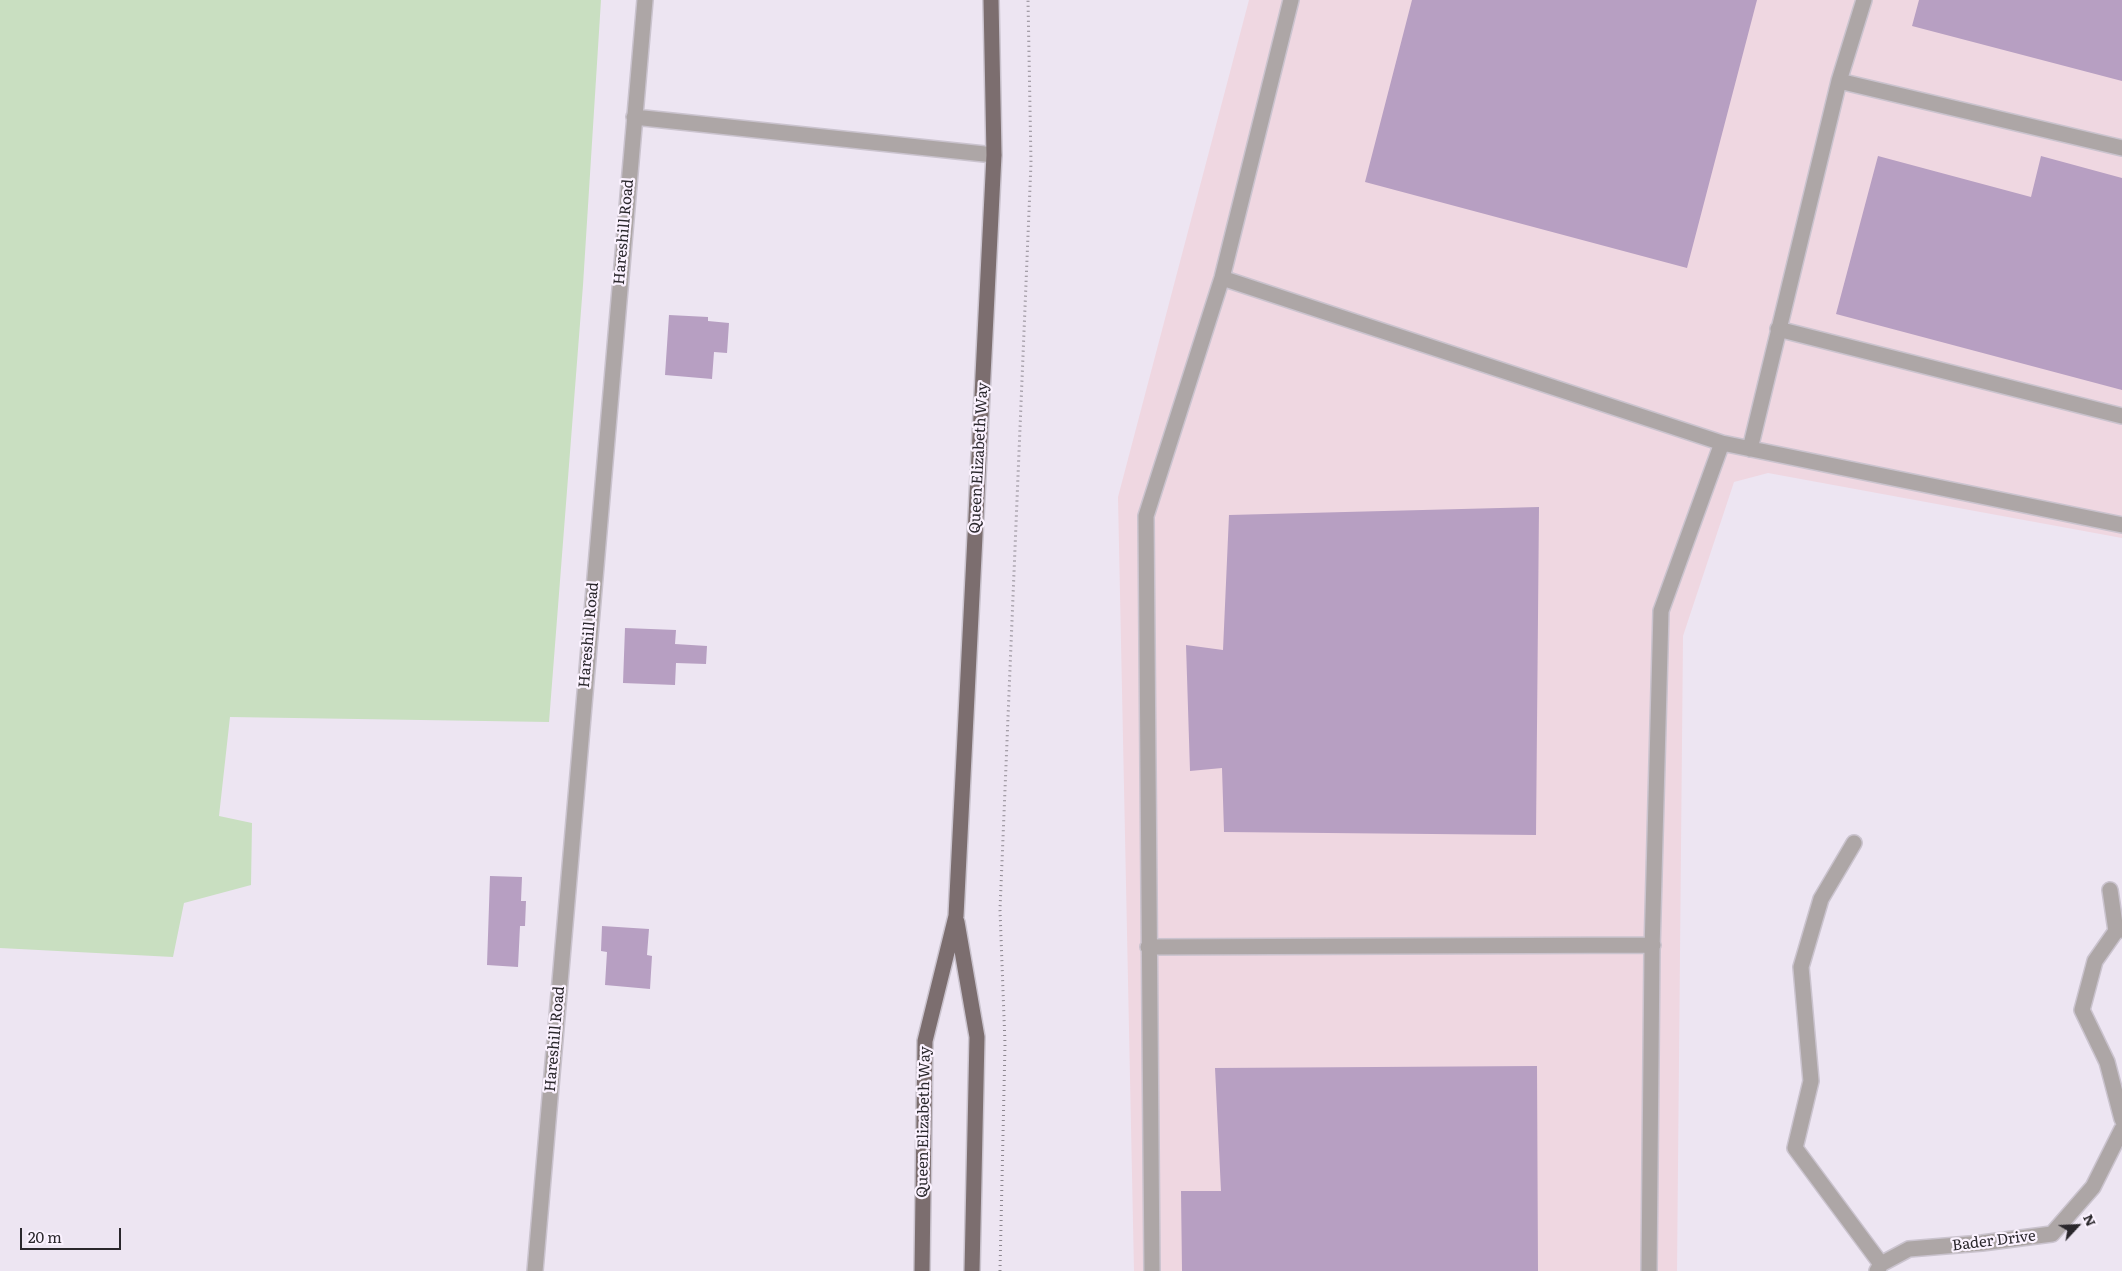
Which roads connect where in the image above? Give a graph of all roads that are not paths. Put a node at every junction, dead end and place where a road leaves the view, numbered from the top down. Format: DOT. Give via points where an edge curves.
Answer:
graph roads {
  1 [pos="645,0"];
  2 [pos="991,0"];
  3 [pos="1291,0"];
  4 [pos="1864,0"];
  5 [pos="1839,81"];
  6 [pos="634,117"];
  7 [pos="2122,148"];
  8 [pos="994,155"];
  9 [pos="1222,278"];
  10 [pos="1778,329"];
  11 [pos="2122,416"];
  12 [pos="1722,443"];
  13 [pos="1750,449"];
  14 [pos="2122,524"];
  15 [pos="1854,843"];
  16 [pos="2110,890"];
  17 [pos="956,916"];
  18 [pos="2119,930"];
  19 [pos="1653,945"];
  20 [pos="1148,947"];
  21 [pos="2122,1119"];
  22 [pos="2122,1129"];
  23 [pos="1879,1267"];
  24 [pos="535,1271"];
  25 [pos="922,1271"];
  26 [pos="972,1271"];
  27 [pos="1152,1271"];
  28 [pos="1649,1271"];
  1 -- 6 [label="street, Hareshill Road"];
  2 -- 8 [label="main road, Queen Elizabeth Way"];
  3 -- 9 [label="street"];
  4 -- 5 [label="street"];
  5 -- 7 [label="street"];
  5 -- 10 [label="street"];
  6 -- 8 [label="street"];
  6 -- 24 [label="street, Hareshill Road"];
  8 -- 17 [label="main road, Queen Elizabeth Way"];
  9 -- 12 [label="street"];
  9 -- 20 [label="street" via="1146,516"];
  10 -- 11 [label="street"];
  10 -- 13 [label="street"];
  12 -- 13 [label="street"];
  12 -- 19 [label="street" via="1661,611"];
  13 -- 14 [label="street"];
  15 -- 23 [label="street" via="1821,899 1801,967 1811,1081 1795,1148"];
  16 -- 18 [label="street"];
  17 -- 25 [label="main road, Queen Elizabeth Way" via="925,1040"];
  17 -- 26 [label="main road, Queen Elizabeth Way" via="977,1037"];
  18 -- 21 [label="street" via="2095,961 2082,1010 2106,1062"];
  19 -- 20 [label="street"];
  19 -- 28 [label="street"];
  20 -- 27 [label="street"];
  22 -- 23 [label="street, Bader Drive" via="2094,1187 2052,1234 1909,1249"];
}
